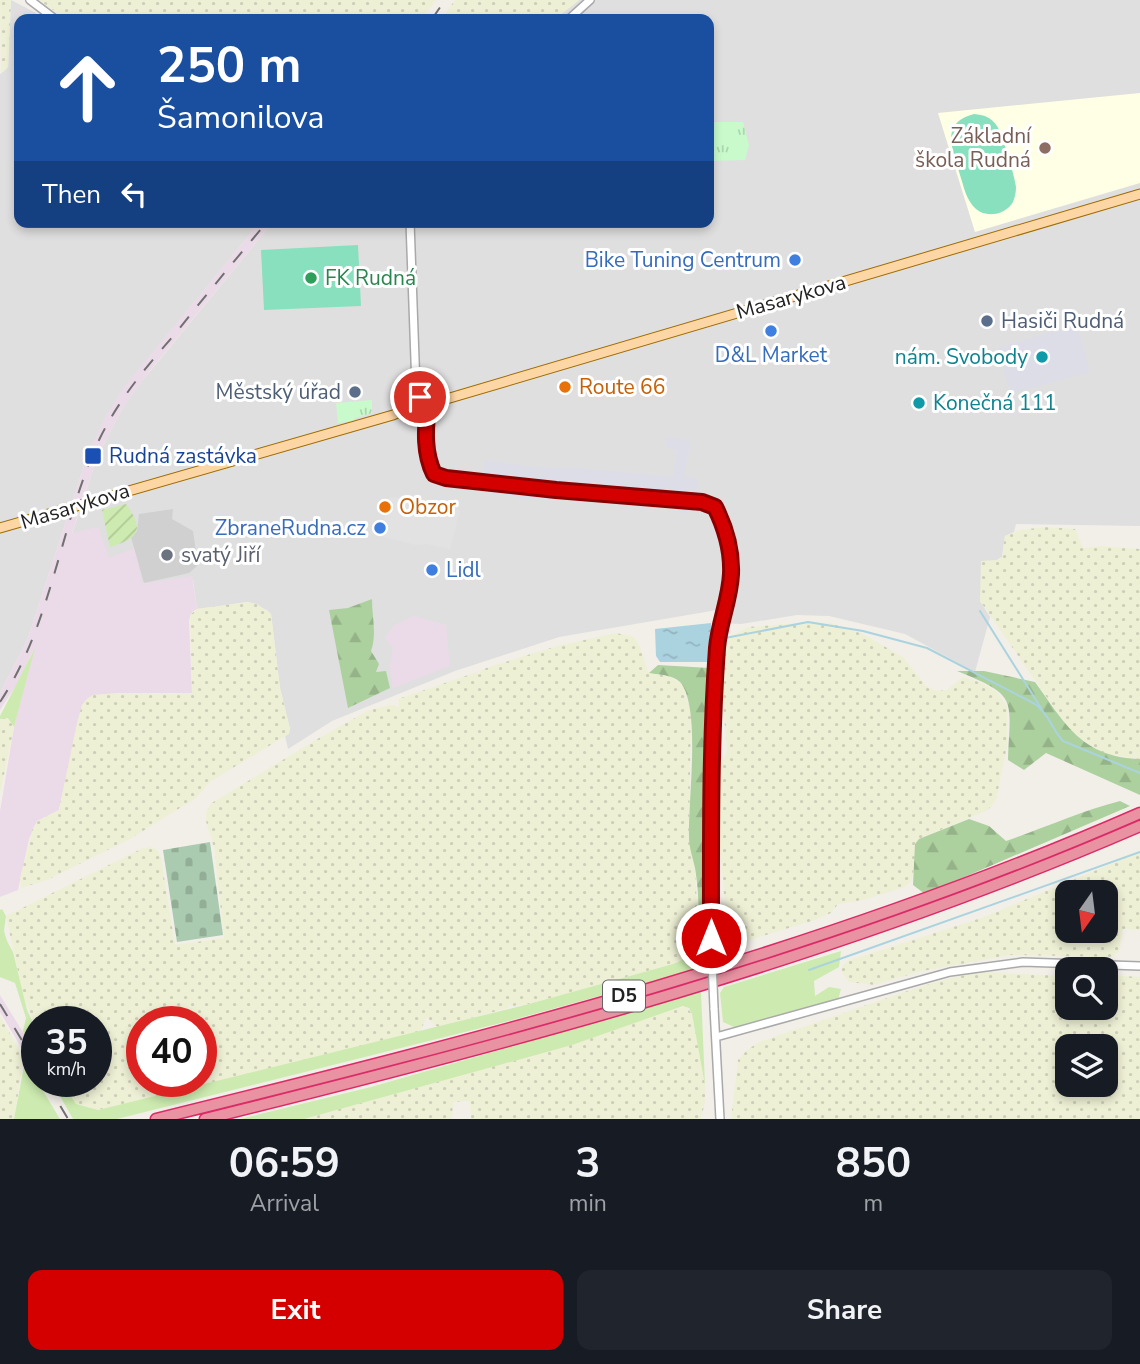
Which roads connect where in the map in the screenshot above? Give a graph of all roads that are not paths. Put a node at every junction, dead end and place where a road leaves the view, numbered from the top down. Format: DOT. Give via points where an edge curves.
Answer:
graph roads {
  1 [pos="30,0"];
  2 [pos="590,0"];
  3 [pos="48,14"];
  4 [pos="575,14"];
  5 [pos="1140,194"];
  6 [pos="410,228"];
  7 [pos="443,400"];
  8 [pos="416,408"];
  9 [pos="427,414"];
  10 [pos="425,430"];
  11 [pos="0,528"];
  12 [pos="1140,813"];
  13 [pos="1140,826"];
  14 [pos="1140,966"];
  15 [pos="716,1037"];
  16 [pos="156,1119"];
  17 [pos="205,1119"];
  18 [pos="720,1119"];
  1 -- 3 [label="street"];
  2 -- 4 [label="street"];
  5 -- 7 [label="main road, Masarykova"];
  6 -- 8 [label="street"];
  7 -- 8 [label="main road"];
  7 -- 9 [label="main road"];
  8 -- 9 [label="main road" via="427,405"];
  8 -- 10 [label="street"];
  8 -- 11 [label="main road, Masarykova"];
  9 -- 10 [label="street"];
  10 -- 15 [label="street, bridge" via="429,464 434,474 446,478 702,502 715,507 721,518 731,573 718,635 710,812"];
  12 -- 16 [label="highway, D5" via="911,904 739,961 495,1032"];
  13 -- 17 [label="highway, D5" via="973,894 740,974 495,1045"];
  14 -- 15 [label="street" via="1023,962 950,972"];
  15 -- 18 [label="street"];
}
